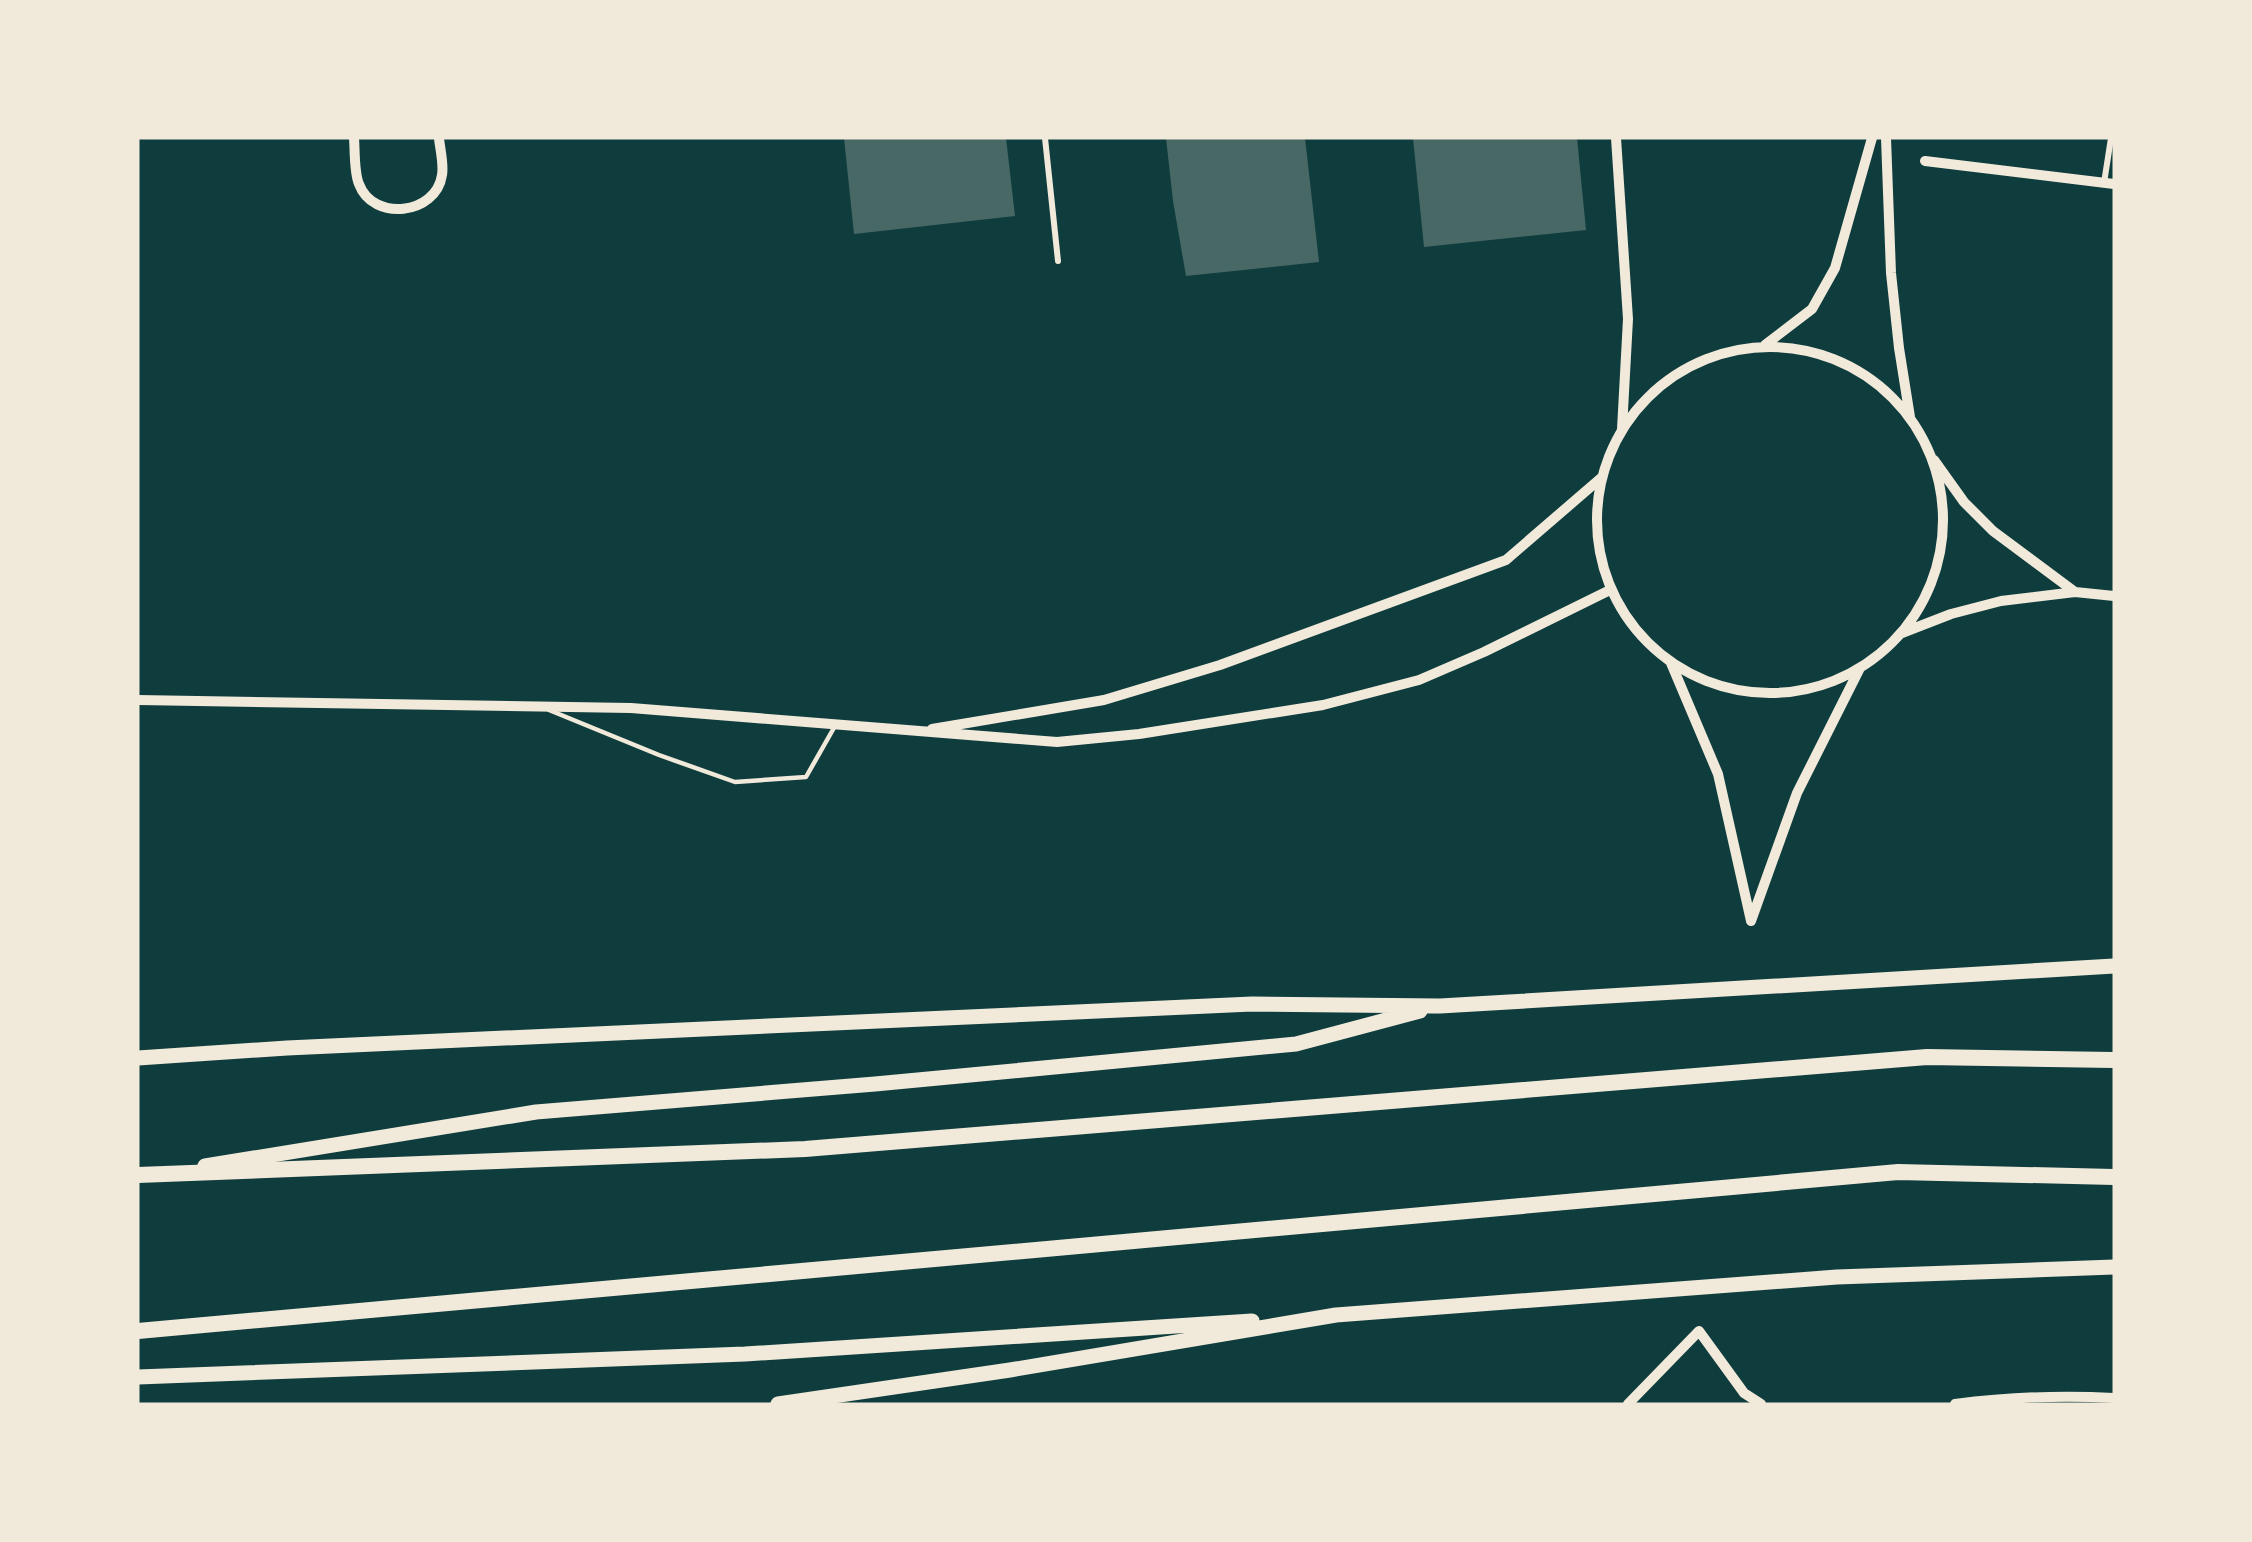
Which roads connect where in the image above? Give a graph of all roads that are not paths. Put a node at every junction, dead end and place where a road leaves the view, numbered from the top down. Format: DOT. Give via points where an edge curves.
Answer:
graph roads {
  1 [pos="354,138"];
  2 [pos="439,138"];
  3 [pos="1045,138"];
  4 [pos="1616,138"];
  5 [pos="1872,138"];
  6 [pos="1886,138"];
  7 [pos="2110,138"];
  8 [pos="1925,161"];
  9 [pos="2109,183"];
  10 [pos="1058,261"];
  11 [pos="1765,345"];
  12 [pos="1910,418"];
  13 [pos="1622,429"];
  14 [pos="1931,456"];
  15 [pos="1601,478"];
  16 [pos="1610,590"];
  17 [pos="2075,591"];
  18 [pos="2114,596"];
  19 [pos="1902,633"];
  20 [pos="1671,663"];
  21 [pos="1860,668"];
  22 [pos="138,699"];
  23 [pos="541,707"];
  24 [pos="835,726"];
  25 [pos="914,732"];
  26 [pos="2114,966"];
  27 [pos="1440,1005"];
  28 [pos="138,1058"];
  29 [pos="2114,1060"];
  30 [pos="161,1174"];
  31 [pos="138,1175"];
  32 [pos="2114,1177"];
  33 [pos="2114,1267"];
  34 [pos="1336,1315"];
  35 [pos="138,1331"];
  36 [pos="138,1377"];
  37 [pos="2114,1398"];
  38 [pos="778,1404"];
  39 [pos="1628,1404"];
  40 [pos="1761,1404"];
  41 [pos="1955,1404"];
  1 -- 2 [label="street" via="359,184 372,202 393,210 415,208 433,195 442,175"];
  3 -- 10 [label="street"];
  4 -- 13 [label="street" via="1628,319"];
  5 -- 11 [label="street" via="1835,268 1812,309"];
  6 -- 12 [label="street" via="1891,273"];
  7 -- 9 [label="street"];
  8 -- 9 [label="street"];
  11 -- 12 [label="street" via="1804,348 1835,358 1877,383"];
  11 -- 13 [label="street" via="1740,348 1694,364 1653,391"];
  12 -- 14 [label="street"];
  13 -- 15 [label="street"];
  14 -- 17 [label="street" via="1964,502 1993,531"];
  14 -- 19 [label="street" via="1942,499 1941,547 1927,593"];
  15 -- 16 [label="street" via="1597,520"];
  15 -- 25 [label="street" via="1506,560 1220,665 1104,700"];
  16 -- 20 [label="street" via="1633,627"];
  16 -- 25 [label="street" via="1419,680 1323,705 1139,734 1057,742"];
  17 -- 18 [label="street"];
  17 -- 19 [label="street" via="2001,601 1951,614"];
  19 -- 21 [label="street"];
  20 -- 21 [label="street" via="1716,685 1765,694 1815,688"];
  20 -- 21 [label="street" via="1718,774 1751,921 1797,794"];
  22 -- 23 [label="street"];
  23 -- 24 [label="street" via="631,708"];
  23 -- 24 [label="lane" via="735,782 806,777"];
  24 -- 25 [label="street"];
  26 -- 27 [label="main road"];
  27 -- 28 [label="main road" via="1252,1004"];
  27 -- 30 [label="main road" via="1296,1044 536,1112"];
  29 -- 30 [label="highway" via="1927,1057 805,1149"];
  30 -- 31 [label="highway"];
  32 -- 35 [label="highway" via="1898,1173"];
  33 -- 34 [label="main road" via="1837,1277"];
  34 -- 36 [label="main road" via="746,1354"];
  34 -- 38 [label="main road"];
  37 -- 41 [label="street" via="2061,1395"];
  39 -- 40 [label="street" via="1699,1331 1744,1393"];
}
